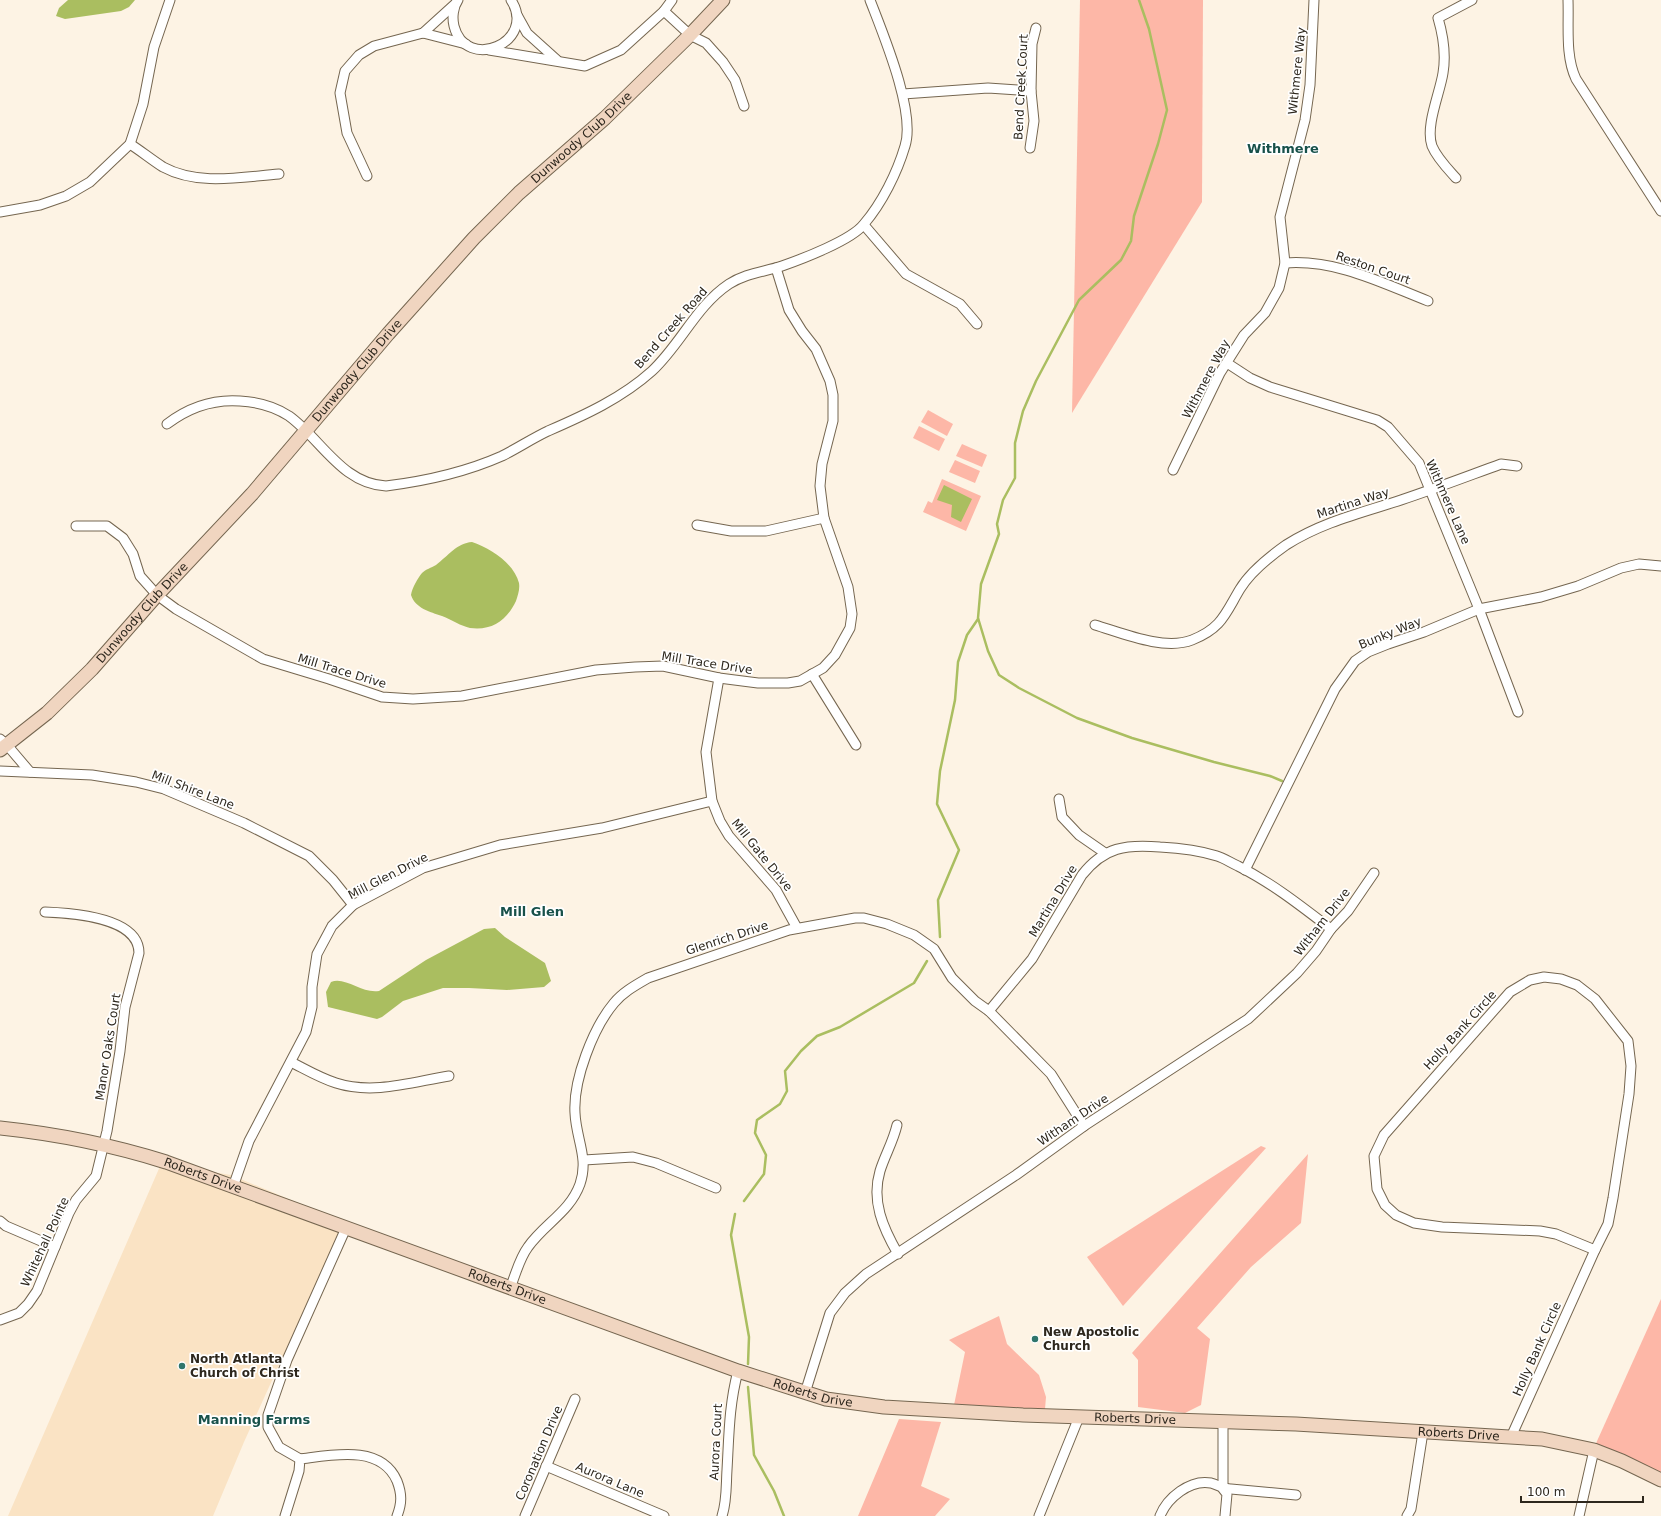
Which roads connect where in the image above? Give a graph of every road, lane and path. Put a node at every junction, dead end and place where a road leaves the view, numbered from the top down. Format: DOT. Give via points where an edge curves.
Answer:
graph roads {
  1 [pos="170,0"];
  2 [pos="511,0"];
  3 [pos="672,0"];
  4 [pos="723,0"];
  5 [pos="870,0"];
  6 [pos="1314,0"];
  7 [pos="1472,0"];
  8 [pos="1568,0"];
  9 [pos="457,2"];
  10 [pos="664,11"];
  11 [pos="517,15"];
  12 [pos="1036,28"];
  13 [pos="423,33"];
  14 [pos="690,35"];
  15 [pos="466,44"];
  16 [pos="489,50"];
  17 [pos="556,60"];
  18 [pos="1031,91"];
  19 [pos="903,94"];
  20 [pos="744,106"];
  21 [pos="130,144"];
  22 [pos="1030,148"];
  23 [pos="279,174"];
  24 [pos="367,176"];
  25 [pos="1456,178"];
  26 [pos="1658,198"];
  27 [pos="1661,211"];
  28 [pos="0,212"];
  29 [pos="864,226"];
  30 [pos="1285,263"];
  31 [pos="776,268"];
  32 [pos="1428,301"];
  33 [pos="977,324"];
  34 [pos="1227,363"];
  35 [pos="167,424"];
  36 [pos="305,430"];
  37 [pos="1517,466"];
  38 [pos="1172,470"];
  39 [pos="1431,488"];
  40 [pos="824,518"];
  41 [pos="697,525"];
  42 [pos="76,526"];
  43 [pos="1661,566"];
  44 [pos="157,595"];
  45 [pos="1479,609"];
  46 [pos="1095,625"];
  47 [pos="812,674"];
  48 [pos="719,678"];
  49 [pos="1518,712"];
  50 [pos="2,745"];
  51 [pos="856,745"];
  52 [pos="0,771"];
  53 [pos="30,772"];
  54 [pos="1059,799"];
  55 [pos="712,801"];
  56 [pos="1105,853"];
  57 [pos="1245,870"];
  58 [pos="1374,874"];
  59 [pos="353,906"];
  60 [pos="45,912"];
  61 [pos="797,928"];
  62 [pos="1331,929"];
  63 [pos="989,1011"];
  64 [pos="291,1062"];
  65 [pos="449,1076"];
  66 [pos="897,1125"];
  67 [pos="1084,1126"];
  68 [pos="0,1128"];
  69 [pos="105,1141"];
  70 [pos="584,1160"];
  71 [pos="233,1186"];
  72 [pos="716,1188"];
  73 [pos="0,1221"];
  74 [pos="346,1228"];
  75 [pos="55,1247"];
  76 [pos="1595,1250"];
  77 [pos="898,1254"];
  78 [pos="510,1288"];
  79 [pos="0,1320"];
  80 [pos="738,1371"];
  81 [pos="805,1393"];
  82 [pos="575,1399"];
  83 [pos="1079,1417"];
  84 [pos="1223,1421"];
  85 [pos="1423,1432"];
  86 [pos="1511,1437"];
  87 [pos="1594,1450"];
  88 [pos="300,1458"];
  89 [pos="546,1466"];
  90 [pos="1661,1480"];
  91 [pos="1223,1489"];
  92 [pos="1296,1495"];
  93 [pos="285,1516"];
  94 [pos="397,1516"];
  95 [pos="525,1516"];
  96 [pos="664,1516"];
  97 [pos="722,1516"];
  98 [pos="1039,1516"];
  99 [pos="1160,1516"];
  100 [pos="1225,1516"];
  101 [pos="1407,1516"];
  102 [pos="1579,1516"];
  1 -- 21 [label="street" via="154,47 143,104"];
  2 -- 11 [label="street"];
  3 -- 10 [label="street"];
  4 -- 14 [label="street, Dunwoody Club Drive"];
  5 -- 19 [label="street, Bend Creek Road"];
  6 -- 30 [label="street, Withmere Way" via="1310,85 1305,120 1280,217"];
  7 -- 25 [label="street" via="1438,18 1443,33 1443,72 1431,125 1432,145 1440,160"];
  8 -- 26 [label="street" via="1572,71"];
  9 -- 13 [label="street"];
  9 -- 15 [label="street" via="453,23 457,35"];
  10 -- 14 [label="street"];
  10 -- 17 [label="street" via="621,50 586,66"];
  11 -- 16 [label="street" via="510,38 501,46"];
  11 -- 17 [label="street" via="527,33"];
  12 -- 18 [label="street, Bend Creek Court" via="1032,44"];
  13 -- 15 [label="street"];
  13 -- 24 [label="street" via="374,46 359,54 346,71 340,93 347,132"];
  14 -- 20 [label="street" via="706,43 723,62 734,80"];
  14 -- 36 [label="street, Dunwoody Club Drive" via="605,118 519,193 474,238"];
  15 -- 16 [label="street" via="477,49"];
  16 -- 17 [label="street"];
  18 -- 19 [label="street" via="988,88"];
  18 -- 22 [label="street, Bend Creek Court" via="1034,121"];
  19 -- 29 [label="street, Bend Creek Road" via="907,114 906,144 895,174"];
  21 -- 23 [label="street" via="164,167 193,177 216,179"];
  21 -- 28 [label="street" via="90,182 66,196 40,205"];
  26 -- 27 [label="street"];
  29 -- 31 [label="street, Bend Creek Road" via="830,245"];
  29 -- 33 [label="street" via="906,274 960,304"];
  30 -- 32 [label="street, Reston Court" via="1305,262 1349,270"];
  30 -- 34 [label="street, Withmere Way" via="1279,288 1273,300 1265,313 1244,335"];
  31 -- 36 [label="street, Bend Creek Road" via="743,276 729,284 703,306 653,370 622,393 587,414 478,466 404,484 379,485 342,468"];
  31 -- 40 [label="street, Mill Trace Drive" via="789,310 816,349 830,381 833,395 833,421 820,477"];
  34 -- 38 [label="street, Withmere Way" via="1202,407"];
  34 -- 39 [label="street, Withmere Lane" via="1270,387 1377,420 1388,427 1419,463"];
  35 -- 36 [label="street, Bend Creek Road" via="180,414 202,405 229,400 270,406 289,416"];
  36 -- 44 [label="street, Dunwoody Club Drive" via="252,494"];
  37 -- 39 [label="street, Martina Way" via="1501,464"];
  39 -- 45 [label="street, Withmere Lane"];
  39 -- 46 [label="street, Martina Way" via="1321,526 1287,545 1268,559 1240,588 1220,622 1192,640 1177,643 1142,640"];
  40 -- 41 [label="street" via="766,531 731,531"];
  40 -- 47 [label="street, Mill Trace Drive" via="848,586 852,614 850,628 835,655 823,668"];
  42 -- 44 [label="street, Mill Trace Drive" via="107,526 123,538 133,554 140,576"];
  43 -- 45 [label="street, Bunky Way" via="1639,564 1621,568 1548,595"];
  44 -- 48 [label="street, Mill Trace Drive" via="176,609 263,659 382,698 462,696 596,670 635,667 663,666"];
  44 -- 50 [label="street, Dunwoody Club Drive" via="70,692 47,713"];
  45 -- 49 [label="street, Withmere Lane"];
  45 -- 57 [label="street, Bunky Way" via="1368,652 1355,661 1335,690"];
  47 -- 48 [label="street, Mill Trace Drive" via="800,681 788,683 758,683"];
  47 -- 51 [label="street"];
  48 -- 55 [label="street, Mill Gate Drive" via="706,752"];
  50 -- 53 [label="street"];
  52 -- 53 [label="street, Mill Shire Lane"];
  53 -- 59 [label="street, Mill Shire Lane" via="92,775 136,782 176,794 244,823 309,856 333,880"];
  54 -- 56 [label="street" via="1062,817 1079,836"];
  55 -- 59 [label="street, Mill Glen Drive" via="602,828 500,845 423,868"];
  55 -- 61 [label="street, Mill Gate Drive" via="729,836 776,890"];
  56 -- 57 [label="street, Martina Drive" via="1139,845 1176,848 1218,856"];
  56 -- 63 [label="street, Martina Drive" via="1088,866 1032,960"];
  57 -- 62 [label="street, Martina Drive" via="1290,896"];
  58 -- 62 [label="street, Witham Drive" via="1348,911"];
  59 -- 64 [label="street, Mill Glen Drive" via="332,926 317,954 312,1007 306,1032"];
  60 -- 69 [label="street, Manor Oaks Court" via="79,914 103,920 130,932 139,945 137,964 124,1008 120,1051"];
  61 -- 63 [label="street, Glenrich Drive" via="864,918 914,935 934,950 952,978"];
  61 -- 70 [label="street, Glenrich Drive" via="648,978 635,985 614,1003 601,1024 579,1073 575,1114"];
  62 -- 67 [label="street, Witham Drive" via="1296,974 1248,1019"];
  63 -- 67 [label="street, Glenrich Drive" via="1051,1074"];
  64 -- 65 [label="street" via="336,1083 366,1088 380,1089"];
  64 -- 71 [label="street, Mill Glen Drive" via="249,1141"];
  66 -- 77 [label="street" via="880,1171 877,1200 886,1233"];
  67 -- 77 [label="street, Witham Drive"];
  68 -- 69 [label="street, Roberts Drive"];
  69 -- 71 [label="street, Roberts Drive"];
  69 -- 75 [label="street, Whitehall Pointe" via="96,1176 76,1200"];
  70 -- 72 [label="street" via="633,1157 656,1163"];
  70 -- 78 [label="street, Glenrich Drive" via="583,1174 572,1200 529,1245 520,1258"];
  71 -- 74 [label="street, Roberts Drive"];
  73 -- 75 [label="street"];
  74 -- 78 [label="street, Roberts Drive"];
  74 -- 88 [label="street" via="287,1360 268,1415 268,1427 279,1447"];
  75 -- 79 [label="street, Whitehall Pointe" via="37,1291 28,1304 20,1313"];
  76 -- 76 [label="street, Holly Bank Circle" via="1608,1224 1613,1198 1629,1094 1631,1066 1628,1041 1595,999 1577,985 1561,978 1544,977 1530,980 1510,992 1384,1135 1374,1156 1377,1189 1385,1205 1396,1215 1414,1223 1442,1227 1540,1231 1556,1234"];
  76 -- 86 [label="street, Holly Bank Circle"];
  77 -- 81 [label="street, Witham Drive" via="866,1274 830,1314"];
  78 -- 80 [label="street, Roberts Drive"];
  80 -- 81 [label="street, Roberts Drive"];
  80 -- 97 [label="street, Aurora Court" via="730,1403 726,1494"];
  81 -- 83 [label="street, Roberts Drive" via="842,1402 884,1407"];
  82 -- 89 [label="street, Coronation Drive"];
  83 -- 84 [label="street, Roberts Drive"];
  83 -- 98 [label="street"];
  84 -- 85 [label="street, Roberts Drive"];
  84 -- 91 [label="street"];
  85 -- 86 [label="street, Roberts Drive"];
  85 -- 101 [label="street" via="1411,1509"];
  86 -- 87 [label="street, Roberts Drive" via="1542,1439"];
  87 -- 90 [label="street, Roberts Drive"];
  87 -- 102 [label="street"];
  88 -- 93 [label="street" via="299,1471"];
  88 -- 94 [label="street" via="357,1454 377,1459 390,1469 401,1491 401,1504"];
  89 -- 95 [label="street, Coronation Drive"];
  89 -- 96 [label="street, Aurora Lane"];
  91 -- 92 [label="street"];
  91 -- 99 [label="street" via="1210,1483 1193,1485 1174,1495"];
  91 -- 100 [label="street" via="1227,1494"];
}
